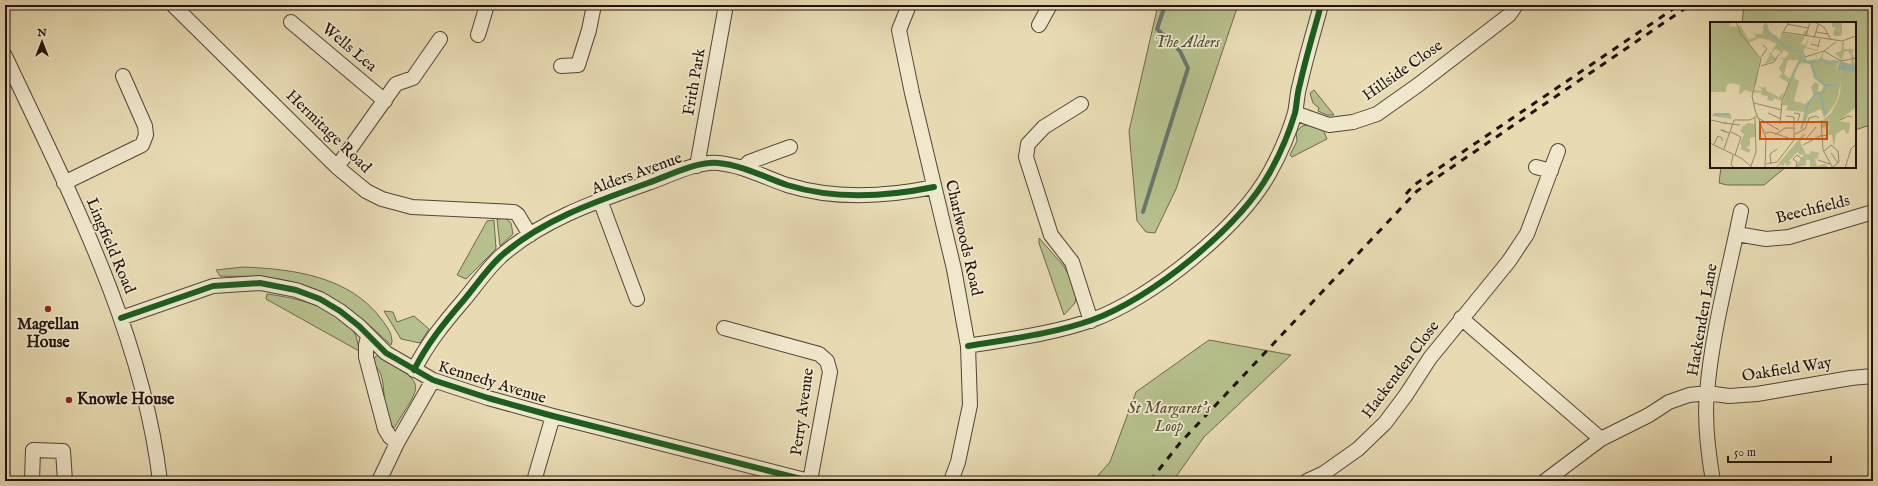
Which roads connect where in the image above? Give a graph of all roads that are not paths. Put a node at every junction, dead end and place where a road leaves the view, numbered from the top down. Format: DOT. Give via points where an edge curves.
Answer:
graph roads {
  1 [pos="173,5"];
  2 [pos="487,5"];
  3 [pos="594,5"];
  4 [pos="726,5"];
  5 [pos="909,5"];
  6 [pos="1050,5"];
  7 [pos="1321,5"];
  8 [pos="1516,5"];
  9 [pos="291,22"];
  10 [pos="1039,25"];
  11 [pos="478,35"];
  12 [pos="440,39"];
  13 [pos="5,56"];
  14 [pos="561,66"];
  15 [pos="123,76"];
  16 [pos="385,101"];
  17 [pos="1081,104"];
  18 [pos="1295,113"];
  19 [pos="790,147"];
  20 [pos="1558,151"];
  21 [pos="697,166"];
  22 [pos="337,167"];
  23 [pos="1536,167"];
  24 [pos="743,168"];
  25 [pos="1551,171"];
  26 [pos="64,183"];
  27 [pos="934,187"];
  28 [pos="600,200"];
  29 [pos="1741,210"];
  30 [pos="1873,212"];
  31 [pos="1737,234"];
  32 [pos="530,235"];
  33 [pos="637,299"];
  34 [pos="121,318"];
  35 [pos="1461,318"];
  36 [pos="1091,321"];
  37 [pos="724,328"];
  38 [pos="368,337"];
  39 [pos="968,346"];
  40 [pos="414,370"];
  41 [pos="1873,376"];
  42 [pos="433,380"];
  43 [pos="1707,394"];
  44 [pos="553,416"];
  45 [pos="1601,439"];
  46 [pos="397,443"];
  47 [pos="32,481"];
  48 [pos="65,481"];
  49 [pos="160,481"];
  50 [pos="379,481"];
  51 [pos="534,481"];
  52 [pos="809,481"];
  53 [pos="951,481"];
  54 [pos="1308,481"];
  55 [pos="1545,481"];
  56 [pos="1713,481"];
  1 -- 22 [label="street, Hermitage Road"];
  2 -- 11 [label="street"];
  3 -- 14 [label="street" via="578,65"];
  4 -- 21 [label="street, Frith Park"];
  5 -- 27 [label="street, Charlwoods Road" via="899,30"];
  6 -- 10 [label="street"];
  7 -- 18 [label="street" via="1299,85"];
  8 -- 18 [label="street, Hillside Close" via="1508,15 1377,114 1353,122 1329,125"];
  9 -- 16 [label="street, Wells Lea"];
  12 -- 16 [label="street" via="413,78 396,84"];
  13 -- 26 [label="street, Lingfield Road"];
  15 -- 26 [label="street" via="145,126 146,135 142,145"];
  16 -- 22 [label="street"];
  17 -- 36 [label="street" via="1044,127 1028,144 1026,157 1051,236 1072,262"];
  18 -- 36 [label="street" via="1270,172 1251,200 1226,227 1186,264 1141,296"];
  19 -- 24 [label="street" via="749,162"];
  20 -- 25 [label="street, Hackenden Close"];
  21 -- 24 [label="street, Alders Avenue" via="717,163"];
  21 -- 28 [label="street, Alders Avenue"];
  22 -- 32 [label="street, Hermitage Road" via="366,191 404,205 514,212"];
  23 -- 25 [label="street"];
  24 -- 27 [label="street, Alders Avenue" via="788,185 854,196 883,196"];
  25 -- 35 [label="street, Hackenden Close" via="1527,234"];
  26 -- 34 [label="street, Lingfield Road"];
  27 -- 39 [label="street, Charlwoods Road" via="954,269"];
  28 -- 32 [label="street, Alders Avenue"];
  28 -- 33 [label="street"];
  29 -- 31 [label="street, Hackenden Lane"];
  30 -- 31 [label="street, Beechfields" via="1789,237 1766,239"];
  31 -- 43 [label="street, Hackenden Lane" via="1716,327"];
  32 -- 40 [label="street, Alders Avenue" via="500,258 425,347"];
  34 -- 38 [label="street, Kennedy Avenue" via="213,286 260,284 296,290 320,299 359,326"];
  34 -- 49 [label="street, Lingfield Road" via="146,403 156,446"];
  35 -- 45 [label="street, Hackenden Close"];
  35 -- 54 [label="street, Hackenden Close" via="1385,422 1358,449"];
  36 -- 39 [label="street"];
  37 -- 52 [label="street, Perry Avenue" via="819,354 827,362 830,372"];
  38 -- 40 [label="street, Kennedy Avenue" via="386,353"];
  38 -- 46 [label="street" via="366,357 385,429"];
  39 -- 53 [label="street, Charlwoods Road" via="970,405 958,462"];
  40 -- 42 [label="street, Kennedy Avenue"];
  41 -- 43 [label="street, Oakfield Way" via="1756,394"];
  42 -- 44 [label="street, Kennedy Avenue"];
  42 -- 46 [label="street"];
  43 -- 45 [label="street, Hackenden Lane" via="1689,395 1669,402"];
  43 -- 56 [label="street" via="1708,454"];
  44 -- 51 [label="street"];
  44 -- 52 [label="street, Kennedy Avenue"];
  45 -- 55 [label="street, Hackenden Lane"];
  46 -- 50 [label="street"];
  47 -- 48 [label="street" via="33,450 63,451"];
}
